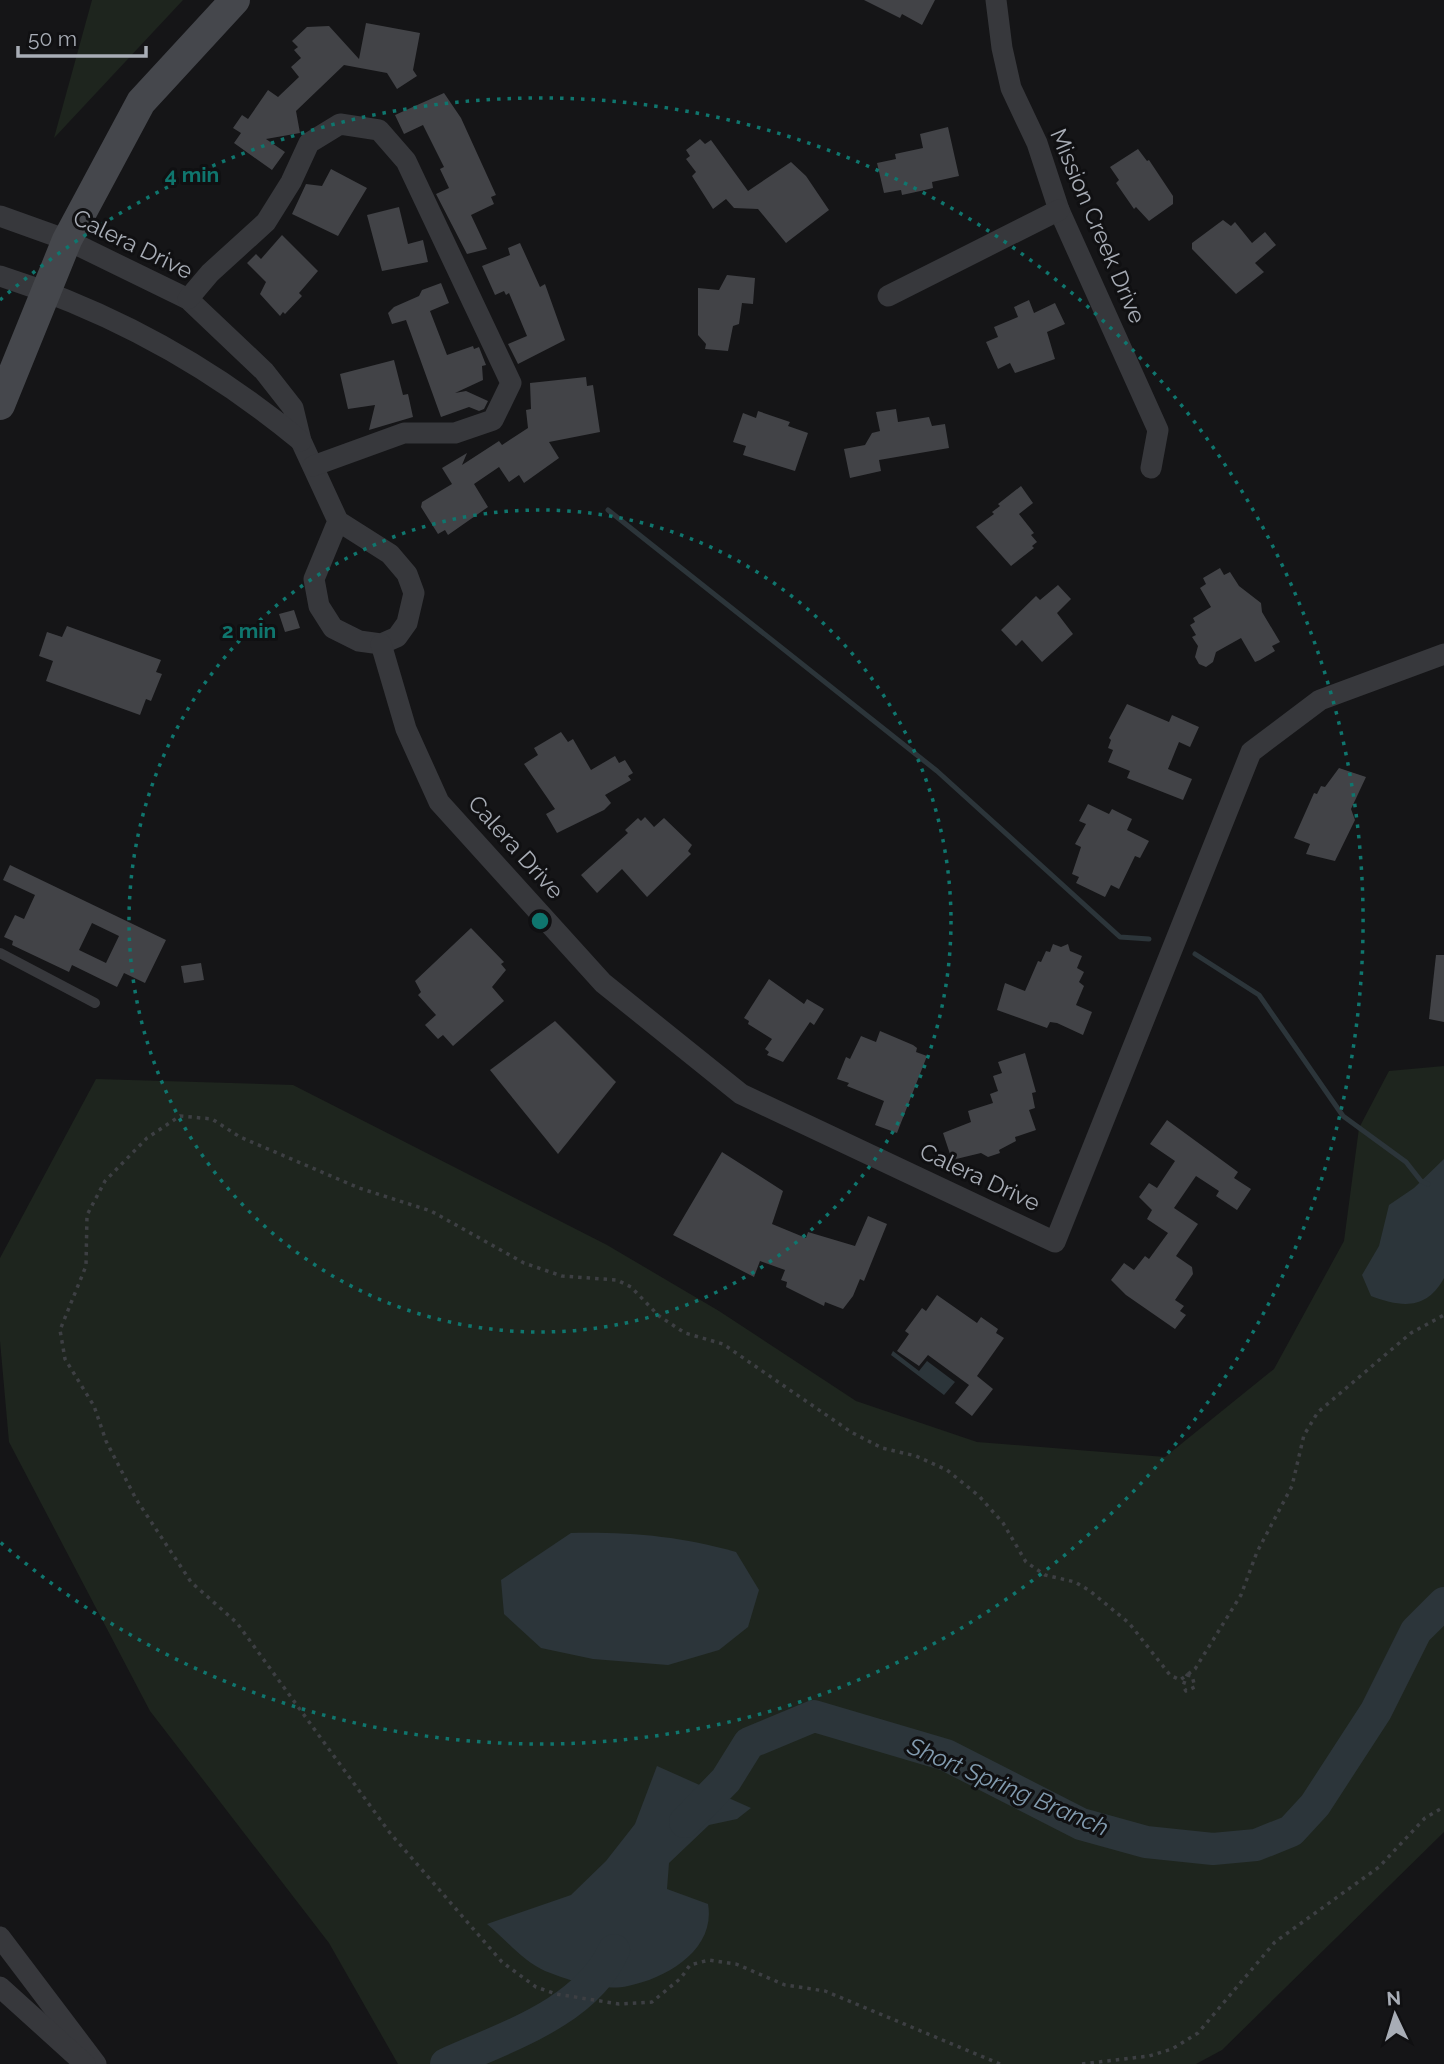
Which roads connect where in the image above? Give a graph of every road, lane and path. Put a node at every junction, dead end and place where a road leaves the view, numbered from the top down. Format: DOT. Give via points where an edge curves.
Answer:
graph roads {
  1 [pos="235,0"];
  2 [pos="996,0"];
  3 [pos="1059,210"];
  4 [pos="0,216"];
  5 [pos="67,240"];
  6 [pos="0,276"];
  7 [pos="47,291"];
  8 [pos="888,296"];
  9 [pos="188,299"];
  10 [pos="0,405"];
  11 [pos="301,440"];
  12 [pos="313,466"];
  13 [pos="1151,468"];
  14 [pos="338,521"];
  15 [pos="381,644"];
  16 [pos="1444,654"];
  17 [pos="0,953"];
  18 [pos="95,1003"];
  19 [pos="1444,1315"];
  20 [pos="1187,1675"];
  21 [pos="1444,1807"];
  22 [pos="0,1937"];
  23 [pos="0,1987"];
  24 [pos="85,2064"];
  25 [pos="96,2064"];
  26 [pos="1000,2064"];
  27 [pos="1082,2064"];
  1 -- 5 [label="street" via="141,102"];
  2 -- 3 [label="street, Mission Creek Drive" via="1011,88 1037,142"];
  3 -- 8 [label="street"];
  3 -- 13 [label="street, Mission Creek Drive" via="1158,430"];
  4 -- 5 [label="street, Calera Drive"];
  5 -- 7 [label="street"];
  5 -- 9 [label="street, Calera Drive"];
  6 -- 7 [label="street, Calera Drive"];
  7 -- 10 [label="street"];
  7 -- 11 [label="street, Calera Drive" via="188,359"];
  9 -- 11 [label="street, Calera Drive" via="264,371 293,408"];
  9 -- 12 [label="street" via="266,222 309,143 340,124 379,130 407,162 512,383 493,420 455,433 404,433"];
  11 -- 12 [label="street, Calera Drive"];
  12 -- 14 [label="street, Calera Drive"];
  14 -- 15 [label="street" via="314,579 318,606 333,628 359,641"];
  14 -- 15 [label="street" via="390,554 407,574 414,593 407,623 397,637"];
  15 -- 16 [label="street, Calera Drive" via="406,729 439,802 603,983 741,1094 1055,1242 1251,752 1320,700"];
  17 -- 18 [label="lane"];
  19 -- 20 [label="path" via="1411,1333 1318,1412 1304,1435 1292,1486 1257,1552 1241,1595"];
  20 -- 20 [label="path" via="1192,1676 1195,1687 1186,1691"];
  20 -- 26 [label="path" via="1180,1680 1170,1675 1129,1623 1090,1591 1045,1575 1026,1562 1003,1522 947,1470 851,1432 723,1345 685,1333 617,1280 562,1276 524,1263 431,1211 359,1188 240,1138 212,1119 180,1116 147,1138 105,1181 87,1215 86,1266 60,1330 65,1359 94,1406 136,1499 191,1583 237,1623 390,1833 502,1962 536,1987 619,2004 652,2002 690,1965 709,1960 736,1964 785,1985 835,1995"];
  21 -- 27 [label="path" via="1425,1818 1379,1867 1276,1942 1198,2032 1172,2049 1149,2056"];
  22 -- 25 [label="street"];
  23 -- 24 [label="street"];
}
